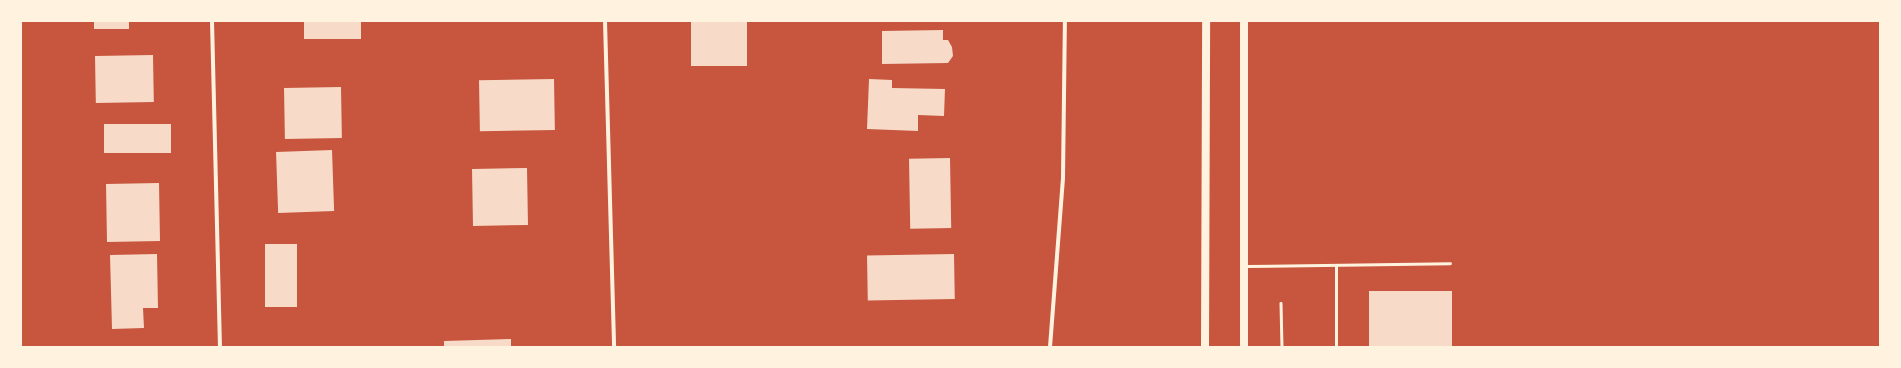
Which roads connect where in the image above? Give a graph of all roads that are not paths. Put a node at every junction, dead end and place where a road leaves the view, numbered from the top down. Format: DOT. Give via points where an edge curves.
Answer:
graph roads {
  1 [pos="212,21"];
  2 [pos="605,21"];
  3 [pos="1065,21"];
  4 [pos="1206,21"];
  5 [pos="1244,21"];
  6 [pos="1450,262"];
  7 [pos="1336,265"];
  8 [pos="1244,266"];
  9 [pos="220,347"];
  10 [pos="614,347"];
  11 [pos="1050,347"];
  12 [pos="1205,347"];
  13 [pos="1244,347"];
  14 [pos="1336,347"];
  1 -- 9 [label="street"];
  2 -- 10 [label="street"];
  3 -- 11 [label="street" via="1063,177"];
  4 -- 12 [label="main road"];
  5 -- 8 [label="main road"];
  6 -- 7 [label="lane"];
  7 -- 8 [label="lane"];
  7 -- 14 [label="lane"];
  8 -- 13 [label="main road"];
}
